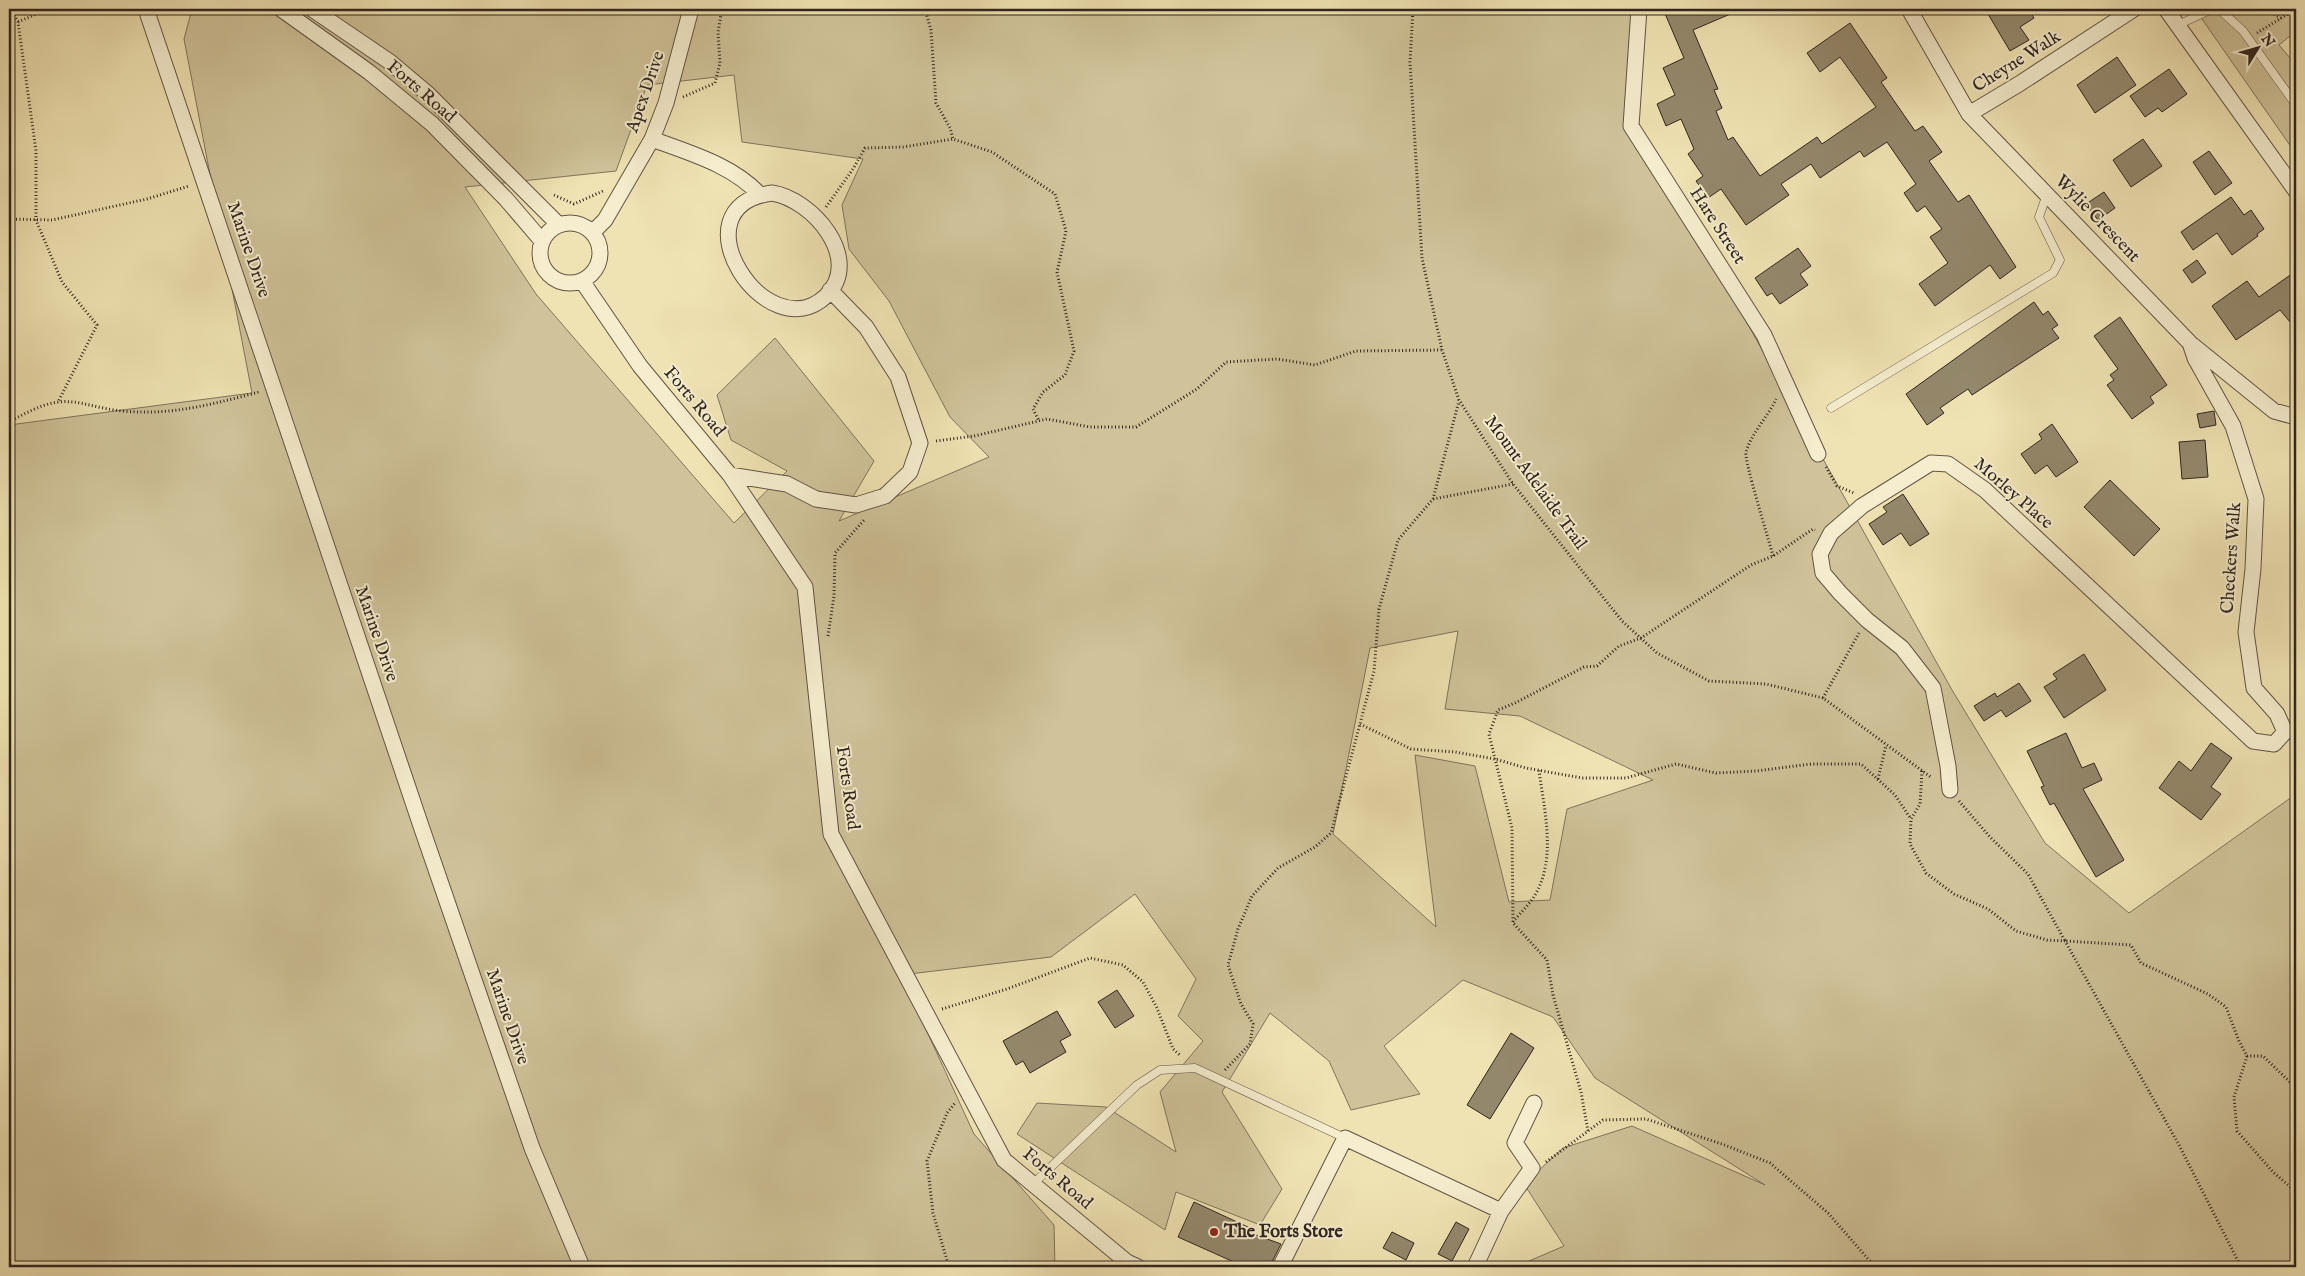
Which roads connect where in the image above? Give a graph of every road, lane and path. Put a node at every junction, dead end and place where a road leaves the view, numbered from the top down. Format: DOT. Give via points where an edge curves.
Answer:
graph roads {
  1 [pos="11,9"];
  2 [pos="48,9"];
  3 [pos="146,9"];
  4 [pos="281,9"];
  5 [pos="312,9"];
  6 [pos="691,9"];
  7 [pos="722,9"];
  8 [pos="925,9"];
  9 [pos="1414,9"];
  10 [pos="1639,9"];
  11 [pos="1909,9"];
  12 [pos="2134,9"];
  13 [pos="2166,9"];
  14 [pos="2212,9"];
  15 [pos="2218,9"];
  16 [pos="2265,9"];
  17 [pos="2296,9"];
  18 [pos="2281,18"];
  19 [pos="18,22"];
  20 [pos="2178,25"];
  21 [pos="2248,39"];
  22 [pos="666,103"];
  23 [pos="2296,105"];
  24 [pos="1970,114"];
  25 [pos="652,139"];
  26 [pos="954,139"];
  27 [pos="205,182"];
  28 [pos="2295,187"];
  29 [pos="605,190"];
  30 [pos="551,194"];
  31 [pos="2047,194"];
  32 [pos="760,195"];
  33 [pos="818,218"];
  34 [pos="9,219"];
  35 [pos="36,220"];
  36 [pos="559,225"];
  37 [pos="593,232"];
  38 [pos="542,241"];
  39 [pos="582,281"];
  40 [pos="830,290"];
  41 [pos="2190,343"];
  42 [pos="1442,350"];
  43 [pos="1784,378"];
  44 [pos="274,388"];
  45 [pos="1459,400"];
  46 [pos="58,402"];
  47 [pos="1831,408"];
  48 [pos="2296,417"];
  49 [pos="1039,421"];
  50 [pos="9,422"];
  51 [pos="920,443"];
  52 [pos="1818,454"];
  53 [pos="730,475"];
  54 [pos="1514,484"];
  55 [pos="1432,498"];
  56 [pos="1871,500"];
  57 [pos="866,518"];
  58 [pos="1831,534"];
  59 [pos="1772,556"];
  60 [pos="1867,620"];
  61 [pos="1641,638"];
  62 [pos="827,640"];
  63 [pos="1823,698"];
  64 [pos="1360,724"];
  65 [pos="2274,744"];
  66 [pos="1886,745"];
  67 [pos="1496,760"];
  68 [pos="1539,770"];
  69 [pos="1922,771"];
  70 [pos="1878,779"];
  71 [pos="1950,790"];
  72 [pos="1911,820"];
  73 [pos="1513,922"];
  74 [pos="2065,941"];
  75 [pos="926,1013"];
  76 [pos="2247,1056"];
  77 [pos="1195,1068"];
  78 [pos="1217,1079"];
  79 [pos="966,1088"];
  80 [pos="2296,1088"];
  81 [pos="1534,1103"];
  82 [pos="1588,1131"];
  83 [pos="1345,1138"];
  84 [pos="1532,1168"];
  85 [pos="1032,1184"];
  86 [pos="2296,1192"];
  87 [pos="1501,1211"];
  88 [pos="582,1267"];
  89 [pos="949,1267"];
  90 [pos="1138,1267"];
  91 [pos="1280,1267"];
  92 [pos="1475,1267"];
  93 [pos="1875,1267"];
  94 [pos="2240,1267"];
  1 -- 19 [label="path"];
  2 -- 19 [label="path"];
  3 -- 27 [label="street, Marine Drive"];
  4 -- 38 [label="street, Forts Road" via="369,72 432,124"];
  5 -- 36 [label="street, Forts Road" via="390,62 428,94"];
  6 -- 22 [label="street, Apex Drive"];
  7 -- 22 [label="path" via="718,32 720,62 715,83"];
  8 -- 26 [label="path" via="931,30 936,103"];
  9 -- 42 [label="path, Mount Adelaide Trail" via="1410,62 1422,258"];
  10 -- 43 [label="street, Hare Street" via="1631,126 1764,335"];
  11 -- 24 [label="street, Wylie Crescent"];
  12 -- 24 [label="street, Cheyne Walk"];
  13 -- 20 [label="street"];
  14 -- 20 [label="lane"];
  15 -- 21 [label="lane"];
  16 -- 18 [label="path"];
  17 -- 18 [label="path"];
  18 -- 21 [label="path"];
  19 -- 35 [label="path" via="36,151"];
  20 -- 28 [label="street"];
  21 -- 23 [label="lane"];
  22 -- 25 [label="street, Apex Drive"];
  24 -- 31 [label="street, Wylie Crescent"];
  25 -- 32 [label="street" via="707,160 754,188"];
  25 -- 37 [label="street, Apex Drive" via="605,220"];
  26 -- 33 [label="path" via="903,147 865,148"];
  26 -- 49 [label="path" via="992,152 1055,194 1066,231 1057,272 1074,352 1065,375 1043,392 1033,409"];
  27 -- 35 [label="path" via="137,201 52,220"];
  27 -- 44 [label="street, Marine Drive"];
  29 -- 30 [label="path" via="574,204"];
  31 -- 41 [label="street, Wylie Crescent"];
  31 -- 47 [label="lane" via="2039,218 2060,260 2053,273"];
  32 -- 33 [label="street" via="784,195"];
  32 -- 40 [label="street" via="738,209 728,230 730,253 744,278 769,300 789,308 809,306"];
  33 -- 40 [label="street" via="836,252 837,275"];
  34 -- 35 [label="path"];
  35 -- 46 [label="path" via="62,282 97,325"];
  36 -- 37 [label="street" via="571,222"];
  36 -- 38 [label="street"];
  37 -- 39 [label="street" via="600,245 600,260 594,273"];
  38 -- 39 [label="street" via="542,264 549,274 571,284"];
  39 -- 53 [label="street, Forts Road" via="640,366"];
  40 -- 51 [label="street" via="866,327 898,376"];
  41 -- 48 [label="street, Wylie Crescent" via="2274,411"];
  41 -- 65 [label="street, Checkers Walk" via="2233,426 2256,499 2246,632 2254,688 2277,714 2286,732"];
  42 -- 45 [label="path, Mount Adelaide Trail"];
  42 -- 49 [label="path" via="1356,350 1315,366 1277,359 1226,362 1197,389 1136,427 1090,427 1047,419"];
  43 -- 52 [label="street, Hare Street"];
  43 -- 59 [label="path" via="1770,412 1746,454"];
  44 -- 46 [label="path" via="175,411 134,412 108,410 80,402"];
  44 -- 88 [label="street, Marine Drive" via="529,1139"];
  45 -- 54 [label="path, Mount Adelaide Trail"];
  45 -- 55 [label="path"];
  46 -- 50 [label="path"];
  49 -- 51 [label="path" via="974,436"];
  51 -- 53 [label="street" via="910,472 898,484 885,496 856,505 816,499 787,484"];
  52 -- 56 [label="path" via="1837,486"];
  53 -- 75 [label="street, Forts Road" via="805,587 831,834"];
  54 -- 55 [label="path"];
  54 -- 61 [label="path, Mount Adelaide Trail" via="1622,621"];
  55 -- 64 [label="path" via="1398,540 1379,609 1374,671"];
  56 -- 58 [label="street, Morley Place"];
  56 -- 65 [label="street, Morley Place" via="1931,463 1948,464 1985,490 2253,742"];
  57 -- 62 [label="path" via="835,552 834,596"];
  58 -- 59 [label="path" via="1813,529"];
  58 -- 60 [label="street, Morley Place" via="1820,554 1823,573"];
  59 -- 61 [label="path" via="1751,565"];
  60 -- 63 [label="path"];
  60 -- 71 [label="street, Morley Place" via="1902,648 1933,688"];
  61 -- 63 [label="path, Mount Adelaide Trail" via="1657,653 1709,681 1766,684"];
  61 -- 67 [label="path" via="1619,646 1597,666 1584,667 1498,710 1490,734"];
  63 -- 66 [label="path, Mount Adelaide Trail"];
  64 -- 67 [label="path" via="1412,749 1455,752"];
  64 -- 78 [label="path" via="1331,833 1315,847 1278,868 1252,896 1238,929 1228,965 1241,1004 1253,1024 1250,1044"];
  66 -- 69 [label="path, Mount Adelaide Trail"];
  66 -- 70 [label="path"];
  67 -- 68 [label="path"];
  67 -- 73 [label="path" via="1512,828"];
  68 -- 70 [label="path" via="1582,778 1626,778 1676,764 1716,773 1812,764 1861,764"];
  68 -- 73 [label="path" via="1547,866 1535,895"];
  69 -- 71 [label="path, Mount Adelaide Trail"];
  69 -- 72 [label="path" via="1920,804"];
  70 -- 72 [label="path" via="1896,795"];
  71 -- 74 [label="path, Mount Adelaide Trail" via="1990,837 2028,874"];
  72 -- 74 [label="path" via="1910,844 1926,873 1954,894 1988,909 2016,931 2047,940"];
  73 -- 82 [label="path" via="1547,960"];
  74 -- 76 [label="path" via="2131,944 2141,963 2208,994 2226,1007"];
  74 -- 94 [label="path, Mount Adelaide Trail" via="2179,1145"];
  75 -- 77 [label="path" via="1007,989 1090,958 1123,965 1143,982 1173,1049"];
  75 -- 79 [label="street, Forts Road"];
  76 -- 80 [label="path" via="2263,1056"];
  76 -- 86 [label="path" via="2234,1097 2238,1131 2273,1172"];
  77 -- 78 [label="lane"];
  77 -- 85 [label="lane" via="1160,1070 1137,1085"];
  78 -- 83 [label="lane"];
  79 -- 85 [label="street, Forts Road" via="1004,1160"];
  79 -- 89 [label="path" via="948,1113 927,1161 933,1213"];
  81 -- 84 [label="street" via="1515,1143"];
  82 -- 84 [label="path"];
  82 -- 93 [label="path" via="1603,1120 1646,1119 1770,1163 1828,1213"];
  83 -- 87 [label="street"];
  83 -- 91 [label="street"];
  84 -- 87 [label="street"];
  85 -- 90 [label="street, Forts Road" via="1127,1262"];
  87 -- 92 [label="street"];
}
